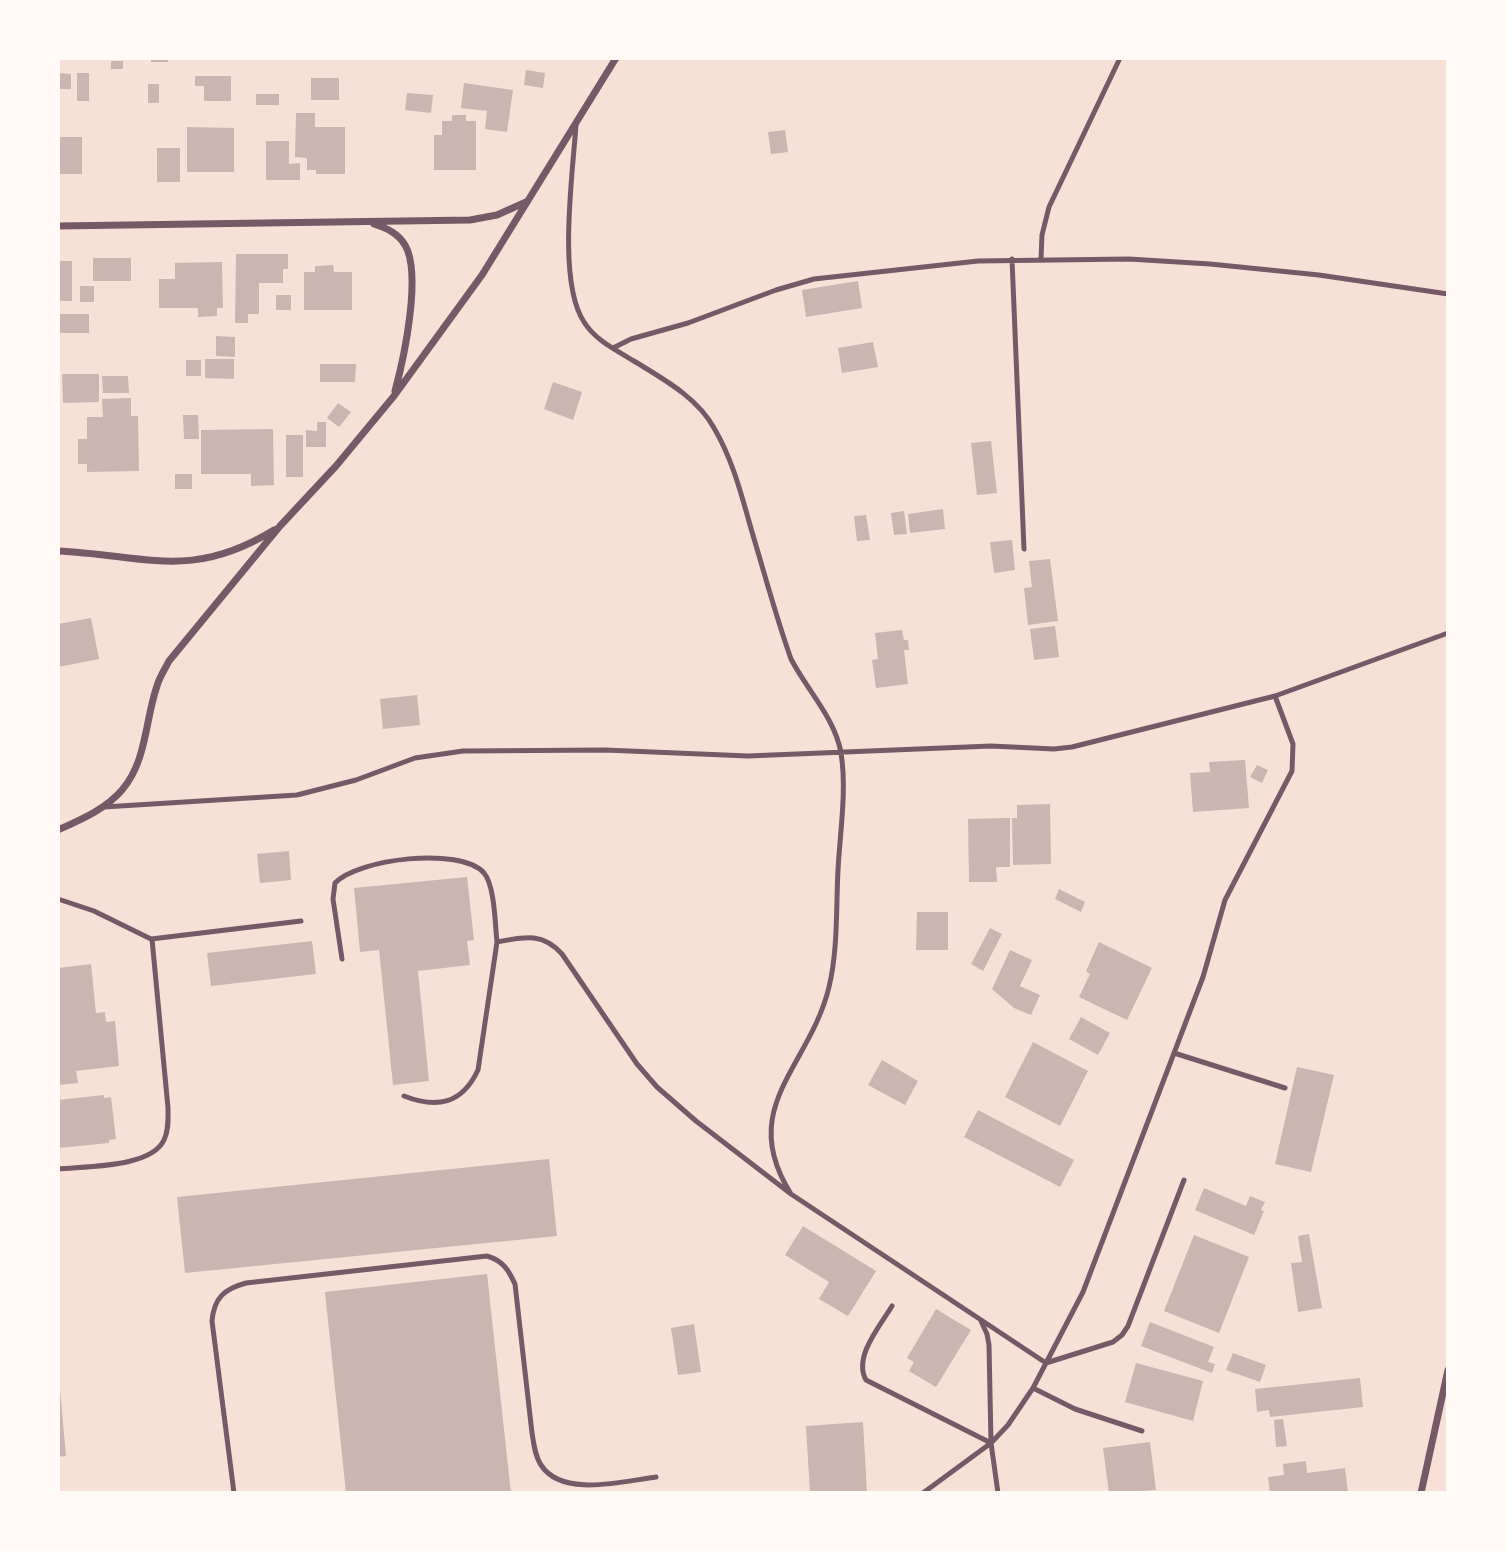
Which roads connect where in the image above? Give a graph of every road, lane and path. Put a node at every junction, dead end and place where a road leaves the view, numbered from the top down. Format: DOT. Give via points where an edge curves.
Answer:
graph roads {
  1 [pos="613,58"];
  2 [pos="1120,58"];
  3 [pos="576,121"];
  4 [pos="527,201"];
  5 [pos="366,222"];
  6 [pos="58,226"];
  7 [pos="1041,259"];
  8 [pos="1012,260"];
  9 [pos="1448,294"];
  10 [pos="613,348"];
  11 [pos="394,396"];
  12 [pos="280,526"];
  13 [pos="1024,549"];
  14 [pos="58,551"];
  15 [pos="1448,633"];
  16 [pos="1275,696"];
  17 [pos="841,752"];
  18 [pos="103,807"];
  19 [pos="58,830"];
  20 [pos="58,899"];
  21 [pos="301,921"];
  22 [pos="152,939"];
  23 [pos="497,942"];
  24 [pos="342,959"];
  25 [pos="1174,1054"];
  26 [pos="1285,1088"];
  27 [pos="404,1096"];
  28 [pos="58,1169"];
  29 [pos="1184,1180"];
  30 [pos="791,1194"];
  31 [pos="892,1306"];
  32 [pos="979,1318"];
  33 [pos="1046,1363"];
  34 [pos="1448,1370"];
  35 [pos="1033,1388"];
  36 [pos="1142,1432"];
  37 [pos="991,1443"];
  38 [pos="656,1477"];
  39 [pos="234,1493"];
  40 [pos="923,1493"];
  41 [pos="998,1493"];
  42 [pos="1421,1493"];
  1 -- 3 [label="street"];
  2 -- 7 [label="lane" via="1049,206"];
  3 -- 4 [label="street"];
  3 -- 10 [label="lane" via="570,237 573,299 584,323"];
  4 -- 5 [label="street" via="497,215 470,220"];
  4 -- 11 [label="street" via="482,275"];
  5 -- 6 [label="street"];
  5 -- 11 [label="street" via="397,235 410,261 411,303"];
  7 -- 8 [label="lane"];
  7 -- 9 [label="lane" via="1210,264"];
  8 -- 10 [label="lane" via="814,279"];
  8 -- 13 [label="lane"];
  10 -- 17 [label="lane" via="672,385 713,426 729,459 791,659 824,711"];
  11 -- 12 [label="street"];
  12 -- 14 [label="street" via="238,549 189,561 163,563"];
  12 -- 18 [label="street" via="169,661 157,684 132,775"];
  15 -- 16 [label="lane"];
  16 -- 17 [label="lane" via="1072,747"];
  16 -- 25 [label="lane" via="1293,744 1292,771 1225,900"];
  17 -- 18 [label="lane" via="748,757 605,750 463,751 415,758 297,795"];
  17 -- 30 [label="lane" via="833,964 808,1041 778,1094 771,1117 774,1160"];
  18 -- 19 [label="street"];
  20 -- 22 [label="lane"];
  21 -- 22 [label="lane"];
  22 -- 28 [label="lane" via="168,1108 164,1142 138,1160"];
  23 -- 24 [label="lane" via="490,885 482,870 442,857 411,858 349,872 335,883"];
  23 -- 27 [label="lane" via="478,1070 470,1088 456,1098 434,1103"];
  23 -- 30 [label="lane" via="533,938 554,945 657,1087"];
  25 -- 26 [label="lane"];
  25 -- 33 [label="lane" via="1099,1255"];
  29 -- 33 [label="lane" via="1122,1335"];
  30 -- 32 [label="lane"];
  31 -- 37 [label="lane" via="863,1356 866,1380"];
  32 -- 33 [label="lane"];
  32 -- 37 [label="lane" via="989,1345"];
  33 -- 35 [label="lane"];
  34 -- 42 [label="street"];
  35 -- 36 [label="lane" via="1075,1409"];
  35 -- 37 [label="lane"];
  37 -- 40 [label="lane"];
  37 -- 41 [label="lane"];
  38 -- 39 [label="lane" via="569,1484 554,1479 542,1467 534,1443 515,1284 499,1260 487,1256 229,1287 213,1307 212,1321"];
}
